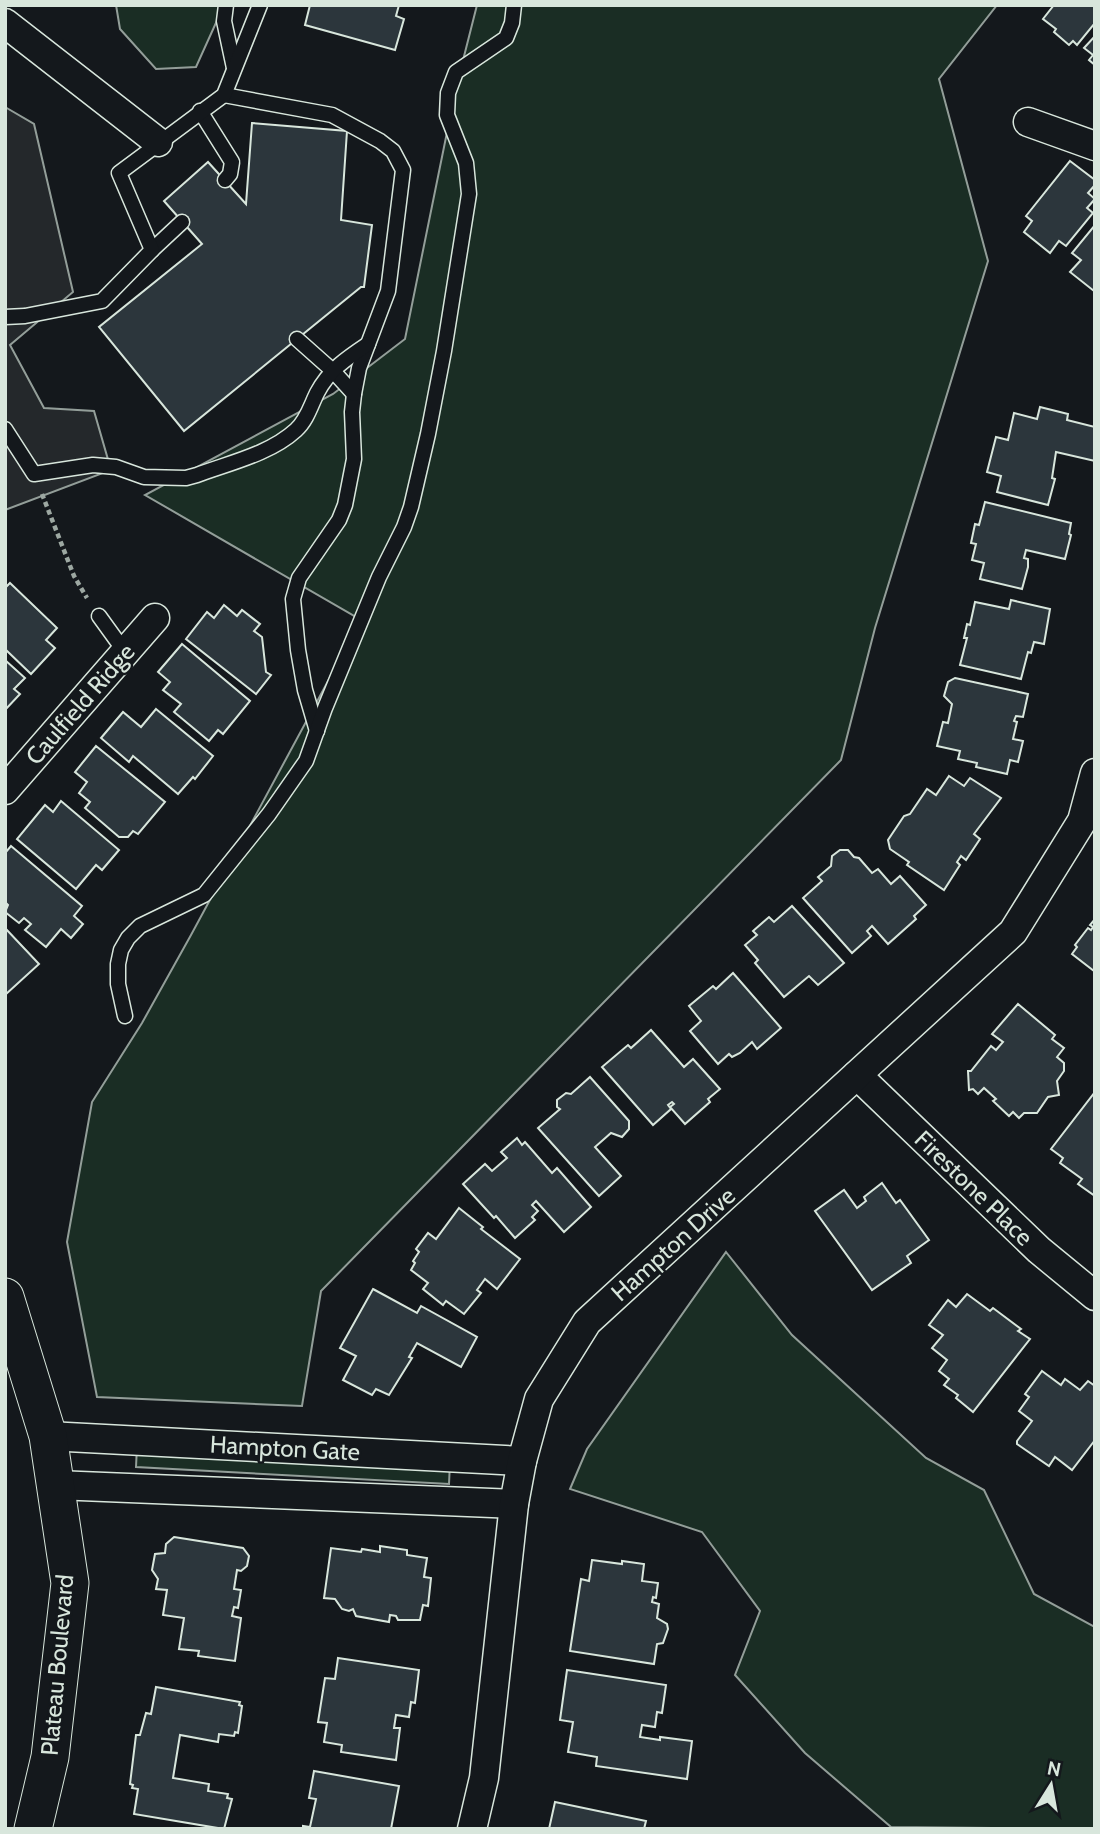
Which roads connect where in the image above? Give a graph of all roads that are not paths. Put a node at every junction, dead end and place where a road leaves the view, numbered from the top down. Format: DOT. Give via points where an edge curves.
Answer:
graph roads {
  1 [pos="226,5"];
  2 [pos="260,5"];
  3 [pos="514,5"];
  4 [pos="5,23"];
  5 [pos="234,69"];
  6 [pos="224,94"];
  7 [pos="200,111"];
  8 [pos="1028,122"];
  9 [pos="158,142"];
  10 [pos="1095,146"];
  11 [pos="225,180"];
  12 [pos="182,222"];
  13 [pos="152,250"];
  14 [pos="5,317"];
  15 [pos="297,339"];
  16 [pos="368,344"];
  17 [pos="333,371"];
  18 [pos="354,394"];
  19 [pos="5,429"];
  20 [pos="99,616"];
  21 [pos="155,618"];
  22 [pos="125,652"];
  23 [pos="317,731"];
  24 [pos="1094,784"];
  25 [pos="5,790"];
  26 [pos="125,1016"];
  27 [pos="857,1075"];
  28 [pos="1095,1296"];
  29 [pos="5,1297"];
  30 [pos="48,1436"];
  31 [pos="523,1461"];
  32 [pos="56,1485"];
  33 [pos="514,1504"];
  34 [pos="33,1829"];
  35 [pos="472,1829"];
  1 -- 5 [label="lane" via="224,21"];
  2 -- 5 [label="lane"];
  3 -- 23 [label="lane" via="506,38 456,72 451,81 447,115 466,163 469,194 428,434 411,507"];
  4 -- 9 [label="street"];
  5 -- 6 [label="lane"];
  6 -- 7 [label="lane"];
  6 -- 16 [label="lane" via="332,115 393,151 403,170 390,278"];
  7 -- 9 [label="lane"];
  7 -- 11 [label="lane" via="233,162"];
  8 -- 10 [label="street"];
  9 -- 13 [label="lane" via="119,173"];
  12 -- 13 [label="lane"];
  13 -- 14 [label="lane" via="102,301"];
  15 -- 17 [label="lane"];
  16 -- 17 [label="lane"];
  16 -- 18 [label="lane"];
  17 -- 18 [label="lane"];
  17 -- 19 [label="lane" via="296,431 270,448 186,478 144,477 93,465 34,474"];
  18 -- 23 [label="lane" via="354,459 345,505 299,578 293,599 303,677"];
  20 -- 22 [label="lane"];
  21 -- 22 [label="street, Caulfield Ridge"];
  22 -- 25 [label="street, Caulfield Ridge"];
  23 -- 26 [label="lane" via="306,761 204,895 140,926 128,937 118,964"];
  24 -- 27 [label="street, Hampton Drive" via="1082,821 1013,932"];
  27 -- 28 [label="street, Firestone Place" via="1038,1250"];
  27 -- 31 [label="street, Hampton Drive" via="587,1322 539,1399"];
  29 -- 30 [label="street, Plateau Boulevard"];
  30 -- 31 [label="street, Hampton Gate"];
  30 -- 32 [label="street, Plateau Boulevard"];
  31 -- 33 [label="street, Hampton Drive"];
  32 -- 33 [label="street, Hampton Gate"];
  32 -- 34 [label="street, Plateau Boulevard" via="70,1583 50,1757"];
  33 -- 35 [label="street, Hampton Drive" via="484,1778"];
}
